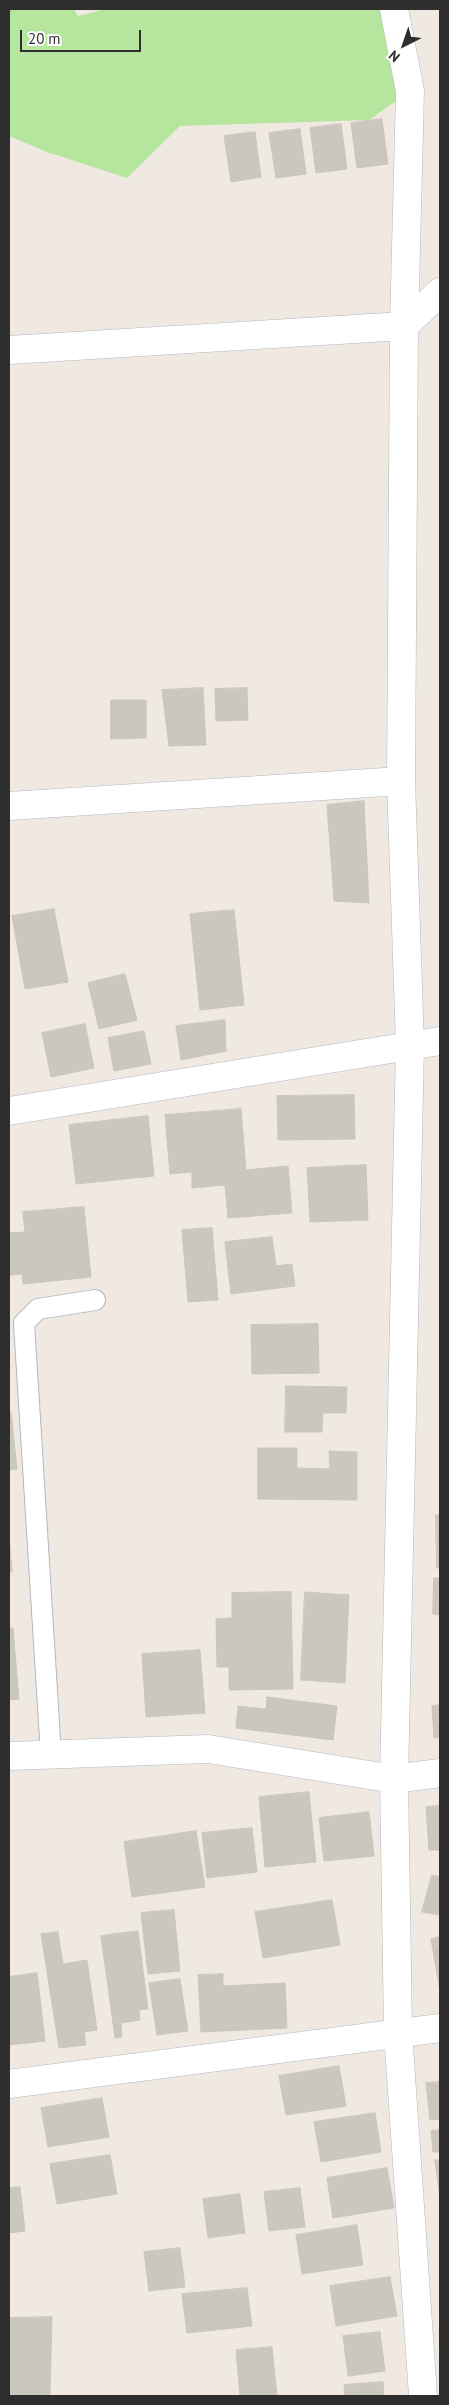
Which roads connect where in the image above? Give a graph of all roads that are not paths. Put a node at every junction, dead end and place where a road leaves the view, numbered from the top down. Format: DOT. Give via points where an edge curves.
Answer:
graph roads {
  1 [pos="394,9"];
  2 [pos="440,292"];
  3 [pos="404,326"];
  4 [pos="9,350"];
  5 [pos="401,781"];
  6 [pos="9,806"];
  7 [pos="440,1041"];
  8 [pos="410,1045"];
  9 [pos="9,1111"];
  10 [pos="95,1300"];
  11 [pos="51,1755"];
  12 [pos="9,1756"];
  13 [pos="440,1773"];
  14 [pos="394,1779"];
  15 [pos="440,2028"];
  16 [pos="398,2032"];
  17 [pos="9,2084"];
  18 [pos="423,2396"];
  1 -- 3 [label="street" via="410,90"];
  2 -- 3 [label="street"];
  3 -- 4 [label="street"];
  3 -- 5 [label="street"];
  5 -- 6 [label="street"];
  5 -- 8 [label="street"];
  7 -- 8 [label="street"];
  8 -- 9 [label="street"];
  8 -- 14 [label="street"];
  10 -- 11 [label="lane" via="38,1309 24,1323"];
  11 -- 12 [label="street"];
  11 -- 14 [label="street" via="208,1749"];
  13 -- 14 [label="street"];
  14 -- 16 [label="street"];
  15 -- 16 [label="street"];
  16 -- 17 [label="street"];
  16 -- 18 [label="street"];
}
